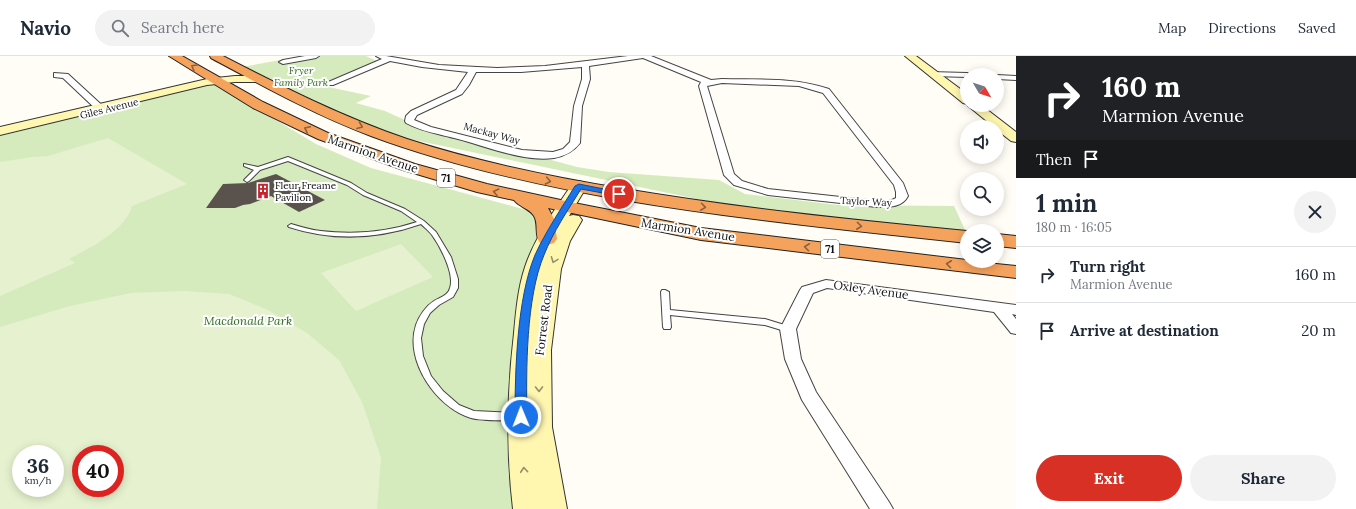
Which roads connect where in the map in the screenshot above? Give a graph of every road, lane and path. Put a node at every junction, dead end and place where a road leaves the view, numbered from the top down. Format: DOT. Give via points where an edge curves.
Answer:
graph roads {
  1 [pos="174,56"];
  2 [pos="215,56"];
  3 [pos="316,56"];
  4 [pos="380,56"];
  5 [pos="641,56"];
  6 [pos="645,56"];
  7 [pos="910,56"];
  8 [pos="917,56"];
  9 [pos="389,59"];
  10 [pos="283,62"];
  11 [pos="585,65"];
  12 [pos="236,67"];
  13 [pos="474,70"];
  14 [pos="57,74"];
  15 [pos="937,74"];
  16 [pos="960,75"];
  17 [pos="1004,77"];
  18 [pos="1016,78"];
  19 [pos="259,79"];
  20 [pos="217,81"];
  21 [pos="709,82"];
  22 [pos="330,83"];
  23 [pos="198,87"];
  24 [pos="960,89"];
  25 [pos="238,93"];
  26 [pos="960,94"];
  27 [pos="100,109"];
  28 [pos="982,112"];
  29 [pos="990,112"];
  30 [pos="0,131"];
  31 [pos="1016,131"];
  32 [pos="0,135"];
  33 [pos="1016,138"];
  34 [pos="246,165"];
  35 [pos="258,168"];
  36 [pos="246,180"];
  37 [pos="586,188"];
  38 [pos="517,197"];
  39 [pos="573,209"];
  40 [pos="422,222"];
  41 [pos="291,226"];
  42 [pos="1004,235"];
  43 [pos="960,236"];
  44 [pos="1016,236"];
  45 [pos="547,239"];
  46 [pos="1004,241"];
  47 [pos="1016,242"];
  48 [pos="1016,272"];
  49 [pos="664,292"];
  50 [pos="999,308"];
  51 [pos="1016,310"];
  52 [pos="666,312"];
  53 [pos="667,327"];
  54 [pos="788,329"];
  55 [pos="1016,329"];
  56 [pos="530,418"];
  57 [pos="528,509"];
  58 [pos="552,509"];
  59 [pos="882,509"];
  20 -- 1 [label="highway, Marmion Avenue / 71, one-way"];
  2 -- 12 [label="highway, Marmion Avenue / 71"];
  3 -- 10 [label="street"];
  4 -- 9 [label="street"];
  5 -- 11 [label="street"];
  6 -- 21 [label="street, Taylor Way"];
  7 -- 15 [label="street"];
  8 -- 15 [label="street"];
  9 -- 13 [label="street" via="419,65"];
  9 -- 22 [label="street"];
  11 -- 13 [label="street" via="527,71"];
  11 -- 13 [label="street, Mackay Way" via="586,79 578,106 575,143 569,150 551,155 527,154 432,130 409,121 414,113 458,92"];
  12 -- 19 [label="highway, Marmion Avenue / 71"];
  12 -- 20 [label="street, Giles Avenue"];
  14 -- 27 [label="street" via="65,76"];
  15 -- 16 [label="street"];
  15 -- 24 [label="street"];
  15 -- 26 [label="street"];
  17 -- 18 [label="street"];
  19 -- 20 [label="street, Giles Avenue"];
  19 -- 37 [label="highway, Marmion Avenue / 71, one-way" via="327,113 376,133 470,162"];
  20 -- 23 [label="street, Giles Avenue"];
  20 -- 25 [label="highway, Marmion Avenue / 71"];
  20 -- 27 [label="street, Giles Avenue"];
  21 -- 21 [label="street, Taylor Way" via="703,86 729,175 738,183 755,190 777,194 892,204 902,199 899,184 826,90 799,84"];
  23 -- 25 [label="highway"];
  23 -- 27 [label="street, Giles Avenue"];
  38 -- 25 [label="highway, Marmion Avenue / 71, one-way" via="409,167 348,146 289,120"];
  27 -- 30 [label="street, Giles Avenue"];
  27 -- 32 [label="street, Giles Avenue"];
  28 -- 33 [label="street"];
  29 -- 31 [label="street"];
  34 -- 35 [label="lane"];
  35 -- 36 [label="lane"];
  35 -- 40 [label="lane" via="288,159 349,184"];
  37 -- 39 [label="street, Forrest Road"];
  37 -- 43 [label="highway, Marmion Avenue / 71, one-way" via="756,215"];
  38 -- 39 [label="highway, Marmion Avenue / 71"];
  38 -- 45 [label="highway" via="532,204 544,215"];
  39 -- 45 [label="street, Forrest Road"];
  48 -- 39 [label="highway, Marmion Avenue / 71, one-way" via="701,234"];
  39 -- 56 [label="street, Forrest Road, one-way" via="550,269"];
  40 -- 41 [label="lane" via="408,228 364,234 309,231"];
  40 -- 56 [label="lane" via="434,233 448,257 454,279 454,288 450,295 436,303 420,324 417,338 419,356 427,377 456,407 473,415"];
  42 -- 44 [label="highway"];
  45 -- 56 [label="street, Forrest Road" via="531,282 527,310 521,376"];
  46 -- 47 [label="highway"];
  49 -- 52 [label="lane"];
  50 -- 51 [label="street, Oxley Avenue"];
  50 -- 54 [label="street, Oxley Avenue" via="826,284 807,290"];
  50 -- 55 [label="street"];
  52 -- 53 [label="lane"];
  52 -- 54 [label="lane" via="765,322"];
  54 -- 59 [label="street" via="793,359 808,395"];
  57 -- 56 [label="street, Forrest Road, one-way" via="522,442"];
  56 -- 58 [label="street, Forrest Road" via="544,466"];
}
